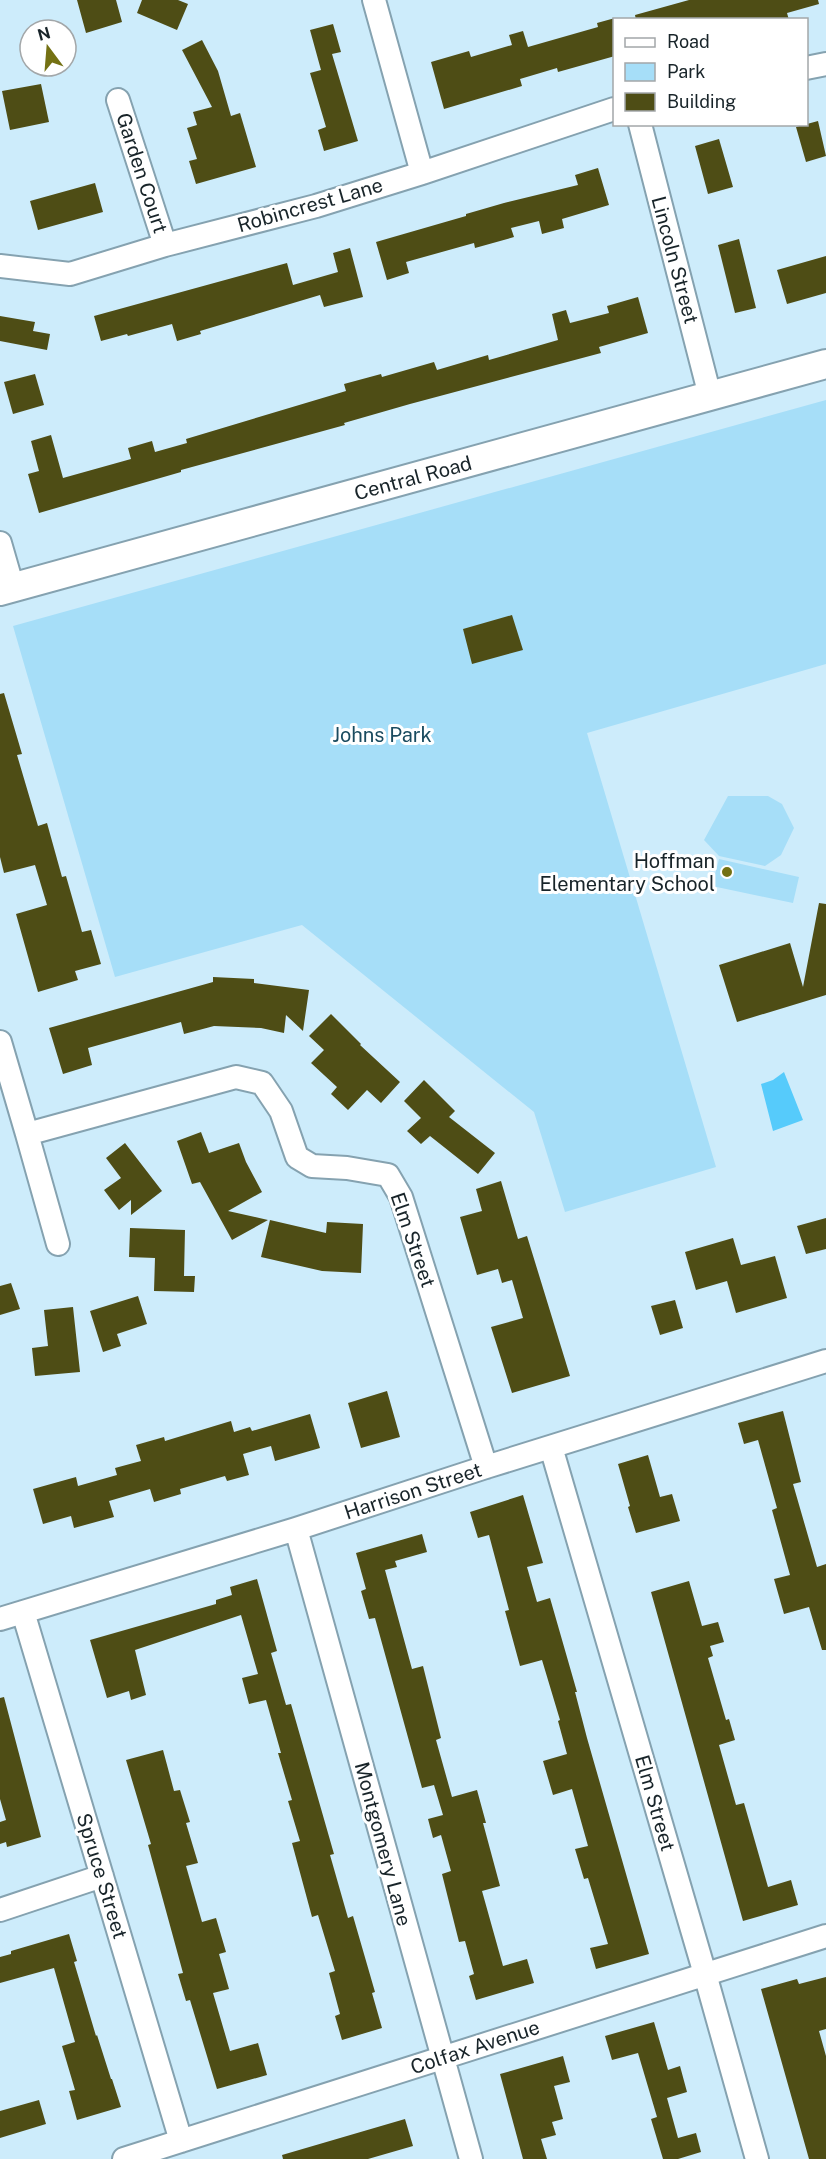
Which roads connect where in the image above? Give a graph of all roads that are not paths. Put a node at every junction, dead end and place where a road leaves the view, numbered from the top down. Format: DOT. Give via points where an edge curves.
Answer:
graph roads {
  1 [pos="374,0"];
  2 [pos="826,64"];
  3 [pos="808,68"];
  4 [pos="118,100"];
  5 [pos="613,110"];
  6 [pos="641,126"];
  7 [pos="422,173"];
  8 [pos="165,245"];
  9 [pos="0,266"];
  10 [pos="826,364"];
  11 [pos="710,396"];
  12 [pos="0,543"];
  13 [pos="6,589"];
  14 [pos="0,1042"];
  15 [pos="27,1134"];
  16 [pos="58,1244"];
  17 [pos="825,1364"];
  18 [pos="551,1447"];
  19 [pos="486,1467"];
  20 [pos="296,1529"];
  21 [pos="22,1612"];
  22 [pos="0,1619"];
  23 [pos="102,1876"];
  24 [pos="0,1910"];
  25 [pos="826,1936"];
  26 [pos="705,1974"];
  27 [pos="442,2058"];
  28 [pos="181,2141"];
  29 [pos="124,2159"];
  30 [pos="471,2159"];
  31 [pos="757,2159"];
  1 -- 7 [label="street"];
  2 -- 3 [label="street"];
  4 -- 8 [label="street, Garden Court"];
  5 -- 7 [label="street, Robincrest Lane"];
  6 -- 11 [label="street, Lincoln Street"];
  7 -- 8 [label="street, Robincrest Lane" via="316,206"];
  8 -- 9 [label="street, Robincrest Lane" via="70,274"];
  10 -- 11 [label="main road, Central Road"];
  11 -- 13 [label="main road, Central Road"];
  12 -- 13 [label="street"];
  14 -- 15 [label="street"];
  15 -- 16 [label="street"];
  15 -- 19 [label="street, Elm Street" via="236,1077 262,1083 281,1111 297,1157 312,1166 388,1175 401,1197"];
  17 -- 18 [label="street, Harrison Street"];
  18 -- 19 [label="street, Harrison Street"];
  18 -- 26 [label="street, Elm Street"];
  19 -- 20 [label="street, Harrison Street"];
  20 -- 21 [label="street, Harrison Street"];
  20 -- 27 [label="street, Montgomery Lane"];
  21 -- 22 [label="street, Harrison Street"];
  21 -- 23 [label="street, Spruce Street"];
  23 -- 24 [label="street"];
  23 -- 28 [label="street, Spruce Street"];
  25 -- 26 [label="street, Colfax Avenue"];
  26 -- 27 [label="street, Colfax Avenue"];
  26 -- 31 [label="street, Elm Street"];
  27 -- 28 [label="street, Colfax Avenue"];
  27 -- 30 [label="street, Montgomery Lane"];
  28 -- 29 [label="street, Colfax Avenue"];
}
